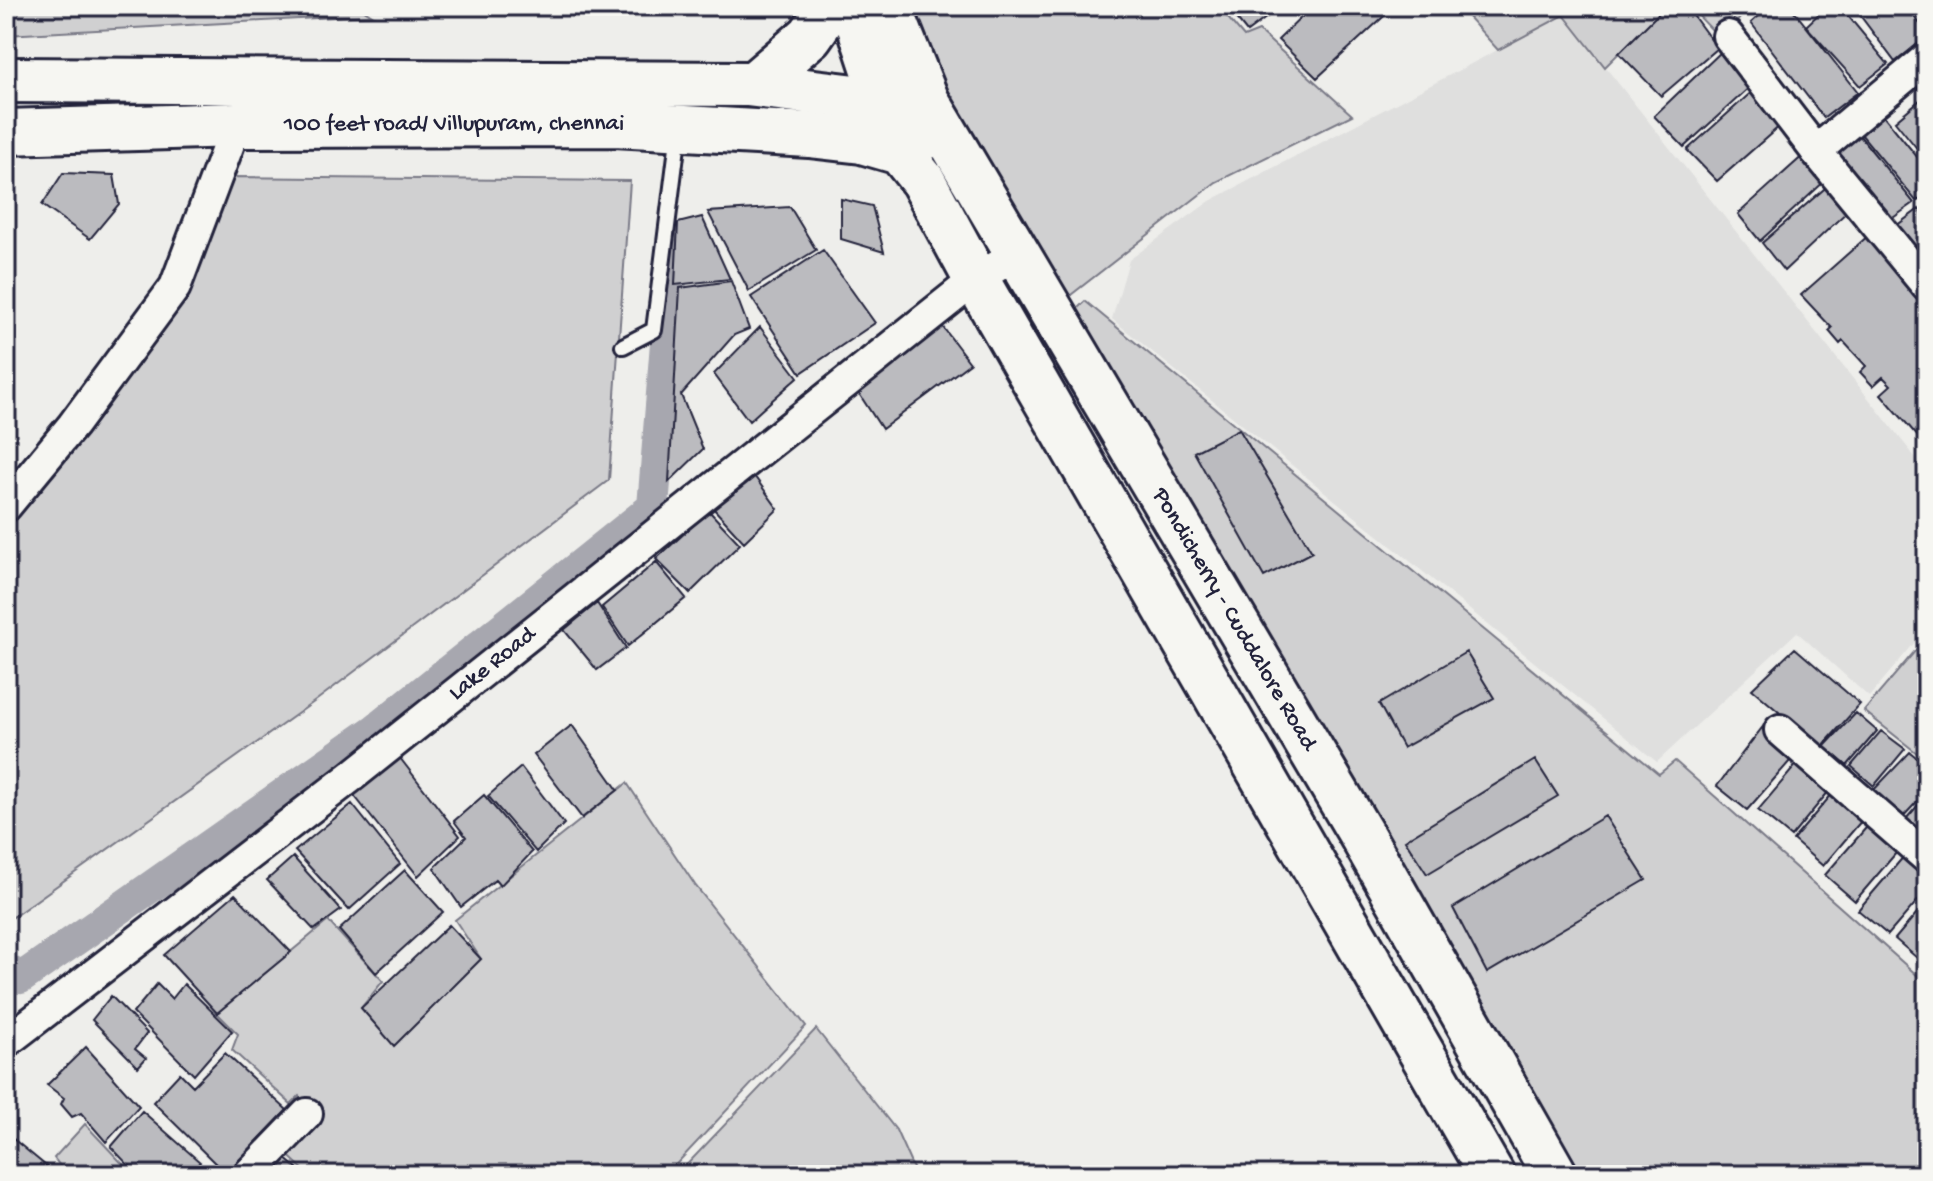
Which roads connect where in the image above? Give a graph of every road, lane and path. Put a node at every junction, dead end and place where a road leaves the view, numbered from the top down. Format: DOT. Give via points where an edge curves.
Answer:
graph roads {
  1 [pos="831,6"];
  2 [pos="852,6"];
  3 [pos="890,6"];
  4 [pos="1728,36"];
  5 [pos="1927,58"];
  6 [pos="6,80"];
  7 [pos="546,81"];
  8 [pos="754,84"];
  9 [pos="886,102"];
  10 [pos="936,118"];
  11 [pos="546,124"];
  12 [pos="236,125"];
  13 [pos="679,127"];
  14 [pos="10,139"];
  15 [pos="1816,151"];
  16 [pos="900,152"];
  17 [pos="1016,255"];
  18 [pos="976,279"];
  19 [pos="1927,286"];
  20 [pos="623,346"];
  21 [pos="6,506"];
  22 [pos="1780,730"];
  23 [pos="1927,858"];
  24 [pos="8,1038"];
  25 [pos="307,1114"];
  26 [pos="248,1175"];
  27 [pos="1492,1175"];
  28 [pos="1555,1175"];
  1 -- 8 [label="highway" via="810,36"];
  2 -- 9 [label="main road"];
  3 -- 10 [label="main road"];
  4 -- 15 [label="street"];
  5 -- 15 [label="street"];
  6 -- 7 [label="highway, 100 feet road/ Villupuram, chennai"];
  7 -- 8 [label="highway, 100 feet road/ Villupuram, chennai"];
  7 -- 11 [label="highway"];
  8 -- 9 [label="highway, 100 feet road/ Villupuram, chennai"];
  9 -- 10 [label="highway"];
  9 -- 16 [label="main road"];
  10 -- 16 [label="main road"];
  10 -- 17 [label="highway, Pondicherry - Cuddalore Road"];
  11 -- 12 [label="highway, 100 feet road/ Villupuram, chennai"];
  11 -- 13 [label="highway, 100 feet road/ Villupuram, chennai"];
  12 -- 14 [label="highway, 100 feet road/ Villupuram, chennai"];
  12 -- 21 [label="street" via="175,287"];
  13 -- 16 [label="highway, 100 feet road/ Villupuram, chennai" via="809,135"];
  13 -- 20 [label="lane" via="654,330"];
  15 -- 19 [label="street"];
  16 -- 18 [label="highway" via="923,181"];
  17 -- 18 [label="street, Lake Road"];
  17 -- 28 [label="highway, Pondicherry - Cuddalore Road" via="1361,834"];
  18 -- 24 [label="street, Lake Road" via="648,542"];
  18 -- 27 [label="highway"];
  22 -- 23 [label="street"];
  25 -- 26 [label="street"];
}
